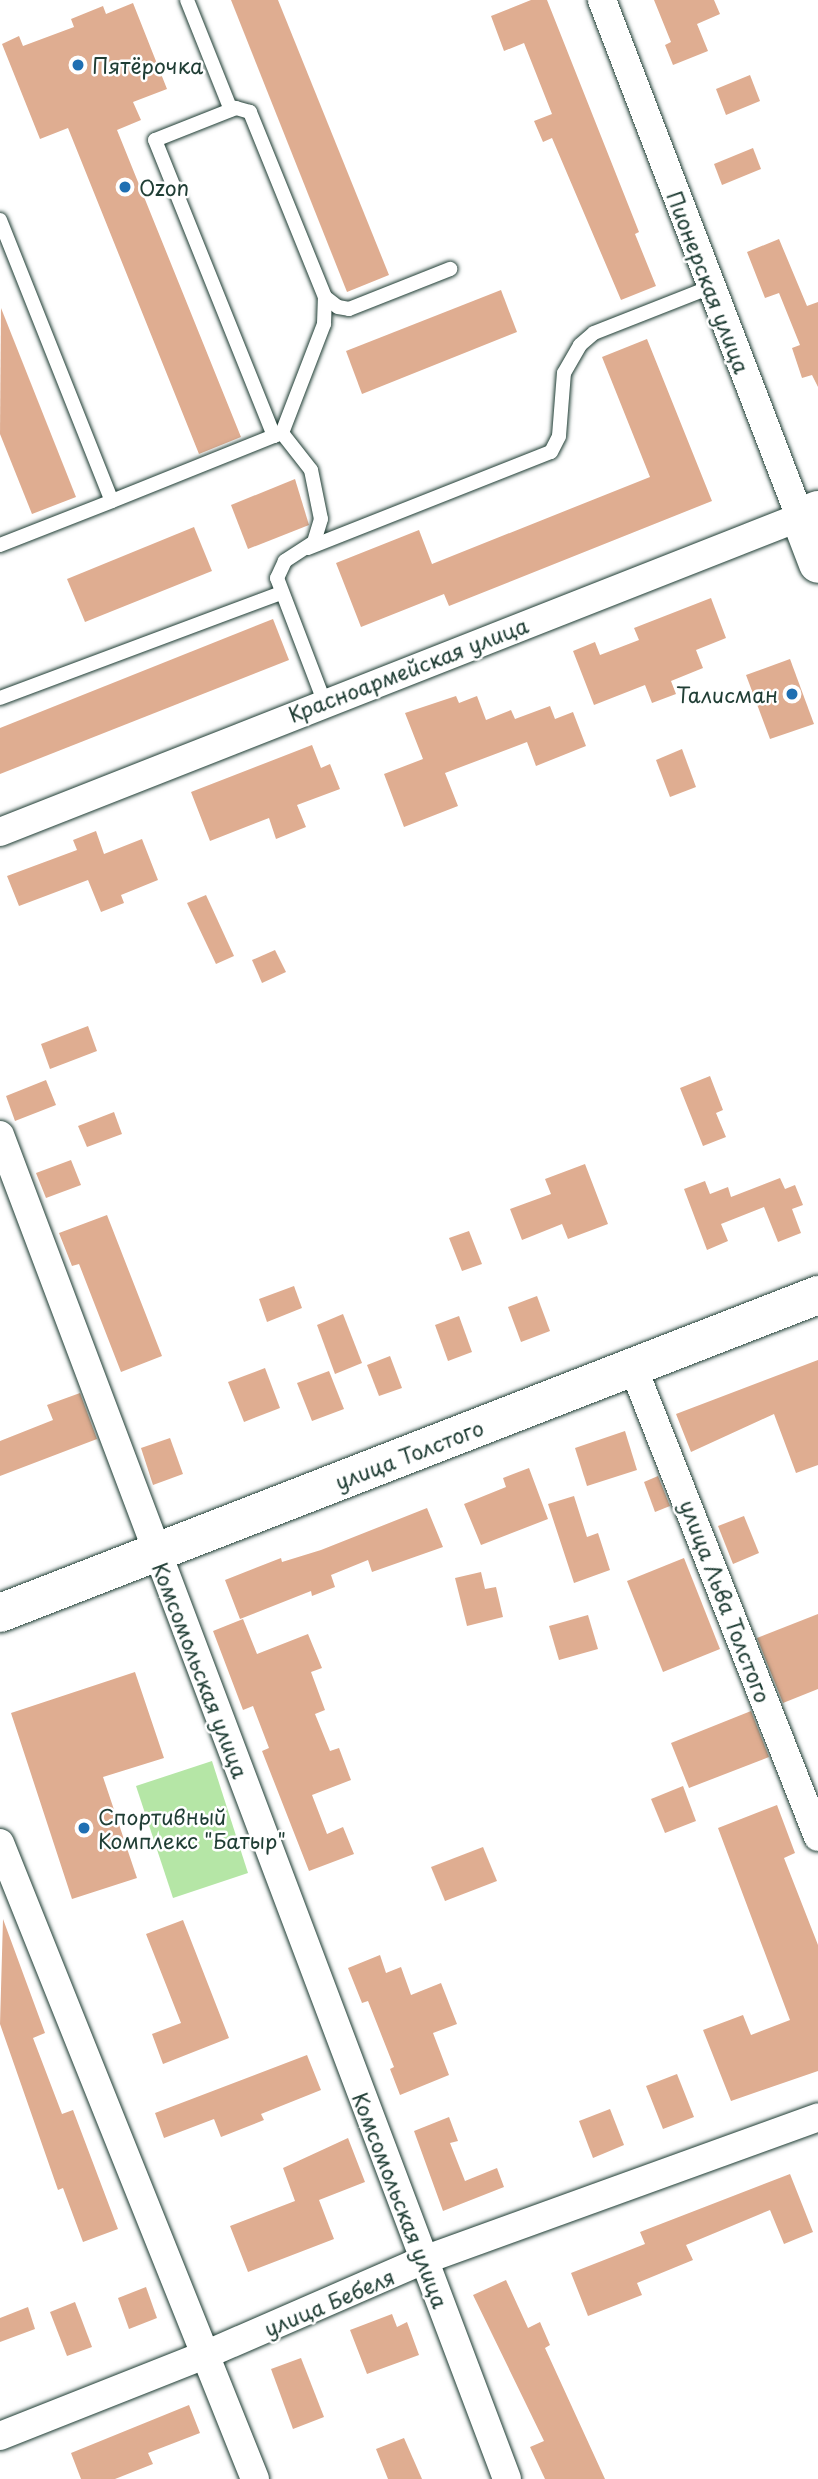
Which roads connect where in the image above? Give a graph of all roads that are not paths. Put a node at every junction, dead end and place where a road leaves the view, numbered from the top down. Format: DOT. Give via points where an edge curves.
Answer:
graph roads {
  1 [pos="187,0"];
  2 [pos="601,0"];
  3 [pos="231,110"];
  4 [pos="0,220"];
  5 [pos="450,269"];
  6 [pos="711,287"];
  7 [pos="326,297"];
  8 [pos="278,434"];
  9 [pos="112,501"];
  10 [pos="809,514"];
  11 [pos="0,545"];
  12 [pos="308,548"];
  13 [pos="818,564"];
  14 [pos="281,593"];
  15 [pos="0,698"];
  16 [pos="324,701"];
  17 [pos="0,832"];
  18 [pos="0,1135"];
  19 [pos="818,1295"];
  20 [pos="633,1367"];
  21 [pos="157,1552"];
  22 [pos="0,1612"];
  23 [pos="818,1837"];
  24 [pos="0,1843"];
  25 [pos="818,2117"];
  26 [pos="424,2260"];
  27 [pos="205,2355"];
  28 [pos="0,2436"];
  29 [pos="256,2479"];
  30 [pos="507,2479"];
  1 -- 3 [label="lane"];
  2 -- 6 [label="street, Пионерская улица"];
  3 -- 7 [label="lane" via="250,112"];
  3 -- 8 [label="lane" via="155,140"];
  4 -- 9 [label="lane"];
  5 -- 7 [label="lane" via="349,309"];
  6 -- 10 [label="street, Пионерская улица"];
  6 -- 12 [label="lane" via="594,333 580,345 564,373 559,436 551,453"];
  7 -- 8 [label="lane" via="324,324"];
  8 -- 9 [label="lane"];
  8 -- 12 [label="lane" via="307,462 319,497 319,531"];
  9 -- 11 [label="lane"];
  10 -- 13 [label="street, Пионерская улица"];
  10 -- 16 [label="street, Красноармейская улица"];
  12 -- 14 [label="lane" via="279,569"];
  14 -- 15 [label="lane"];
  14 -- 16 [label="lane"];
  16 -- 17 [label="street, Красноармейская улица"];
  18 -- 21 [label="street, Комсомольская улица"];
  19 -- 20 [label="street, улица Толстого"];
  20 -- 21 [label="street, улица Толстого"];
  20 -- 23 [label="street, улица Льва Толстого"];
  21 -- 22 [label="street, улица Толстого"];
  21 -- 26 [label="street, Комсомольская улица"];
  24 -- 27 [label="street"];
  25 -- 26 [label="street, улица Бебеля"];
  26 -- 27 [label="street, улица Бебеля"];
  26 -- 30 [label="street, Комсомольская улица"];
  27 -- 28 [label="street, улица Бебеля"];
  27 -- 29 [label="street"];
}
